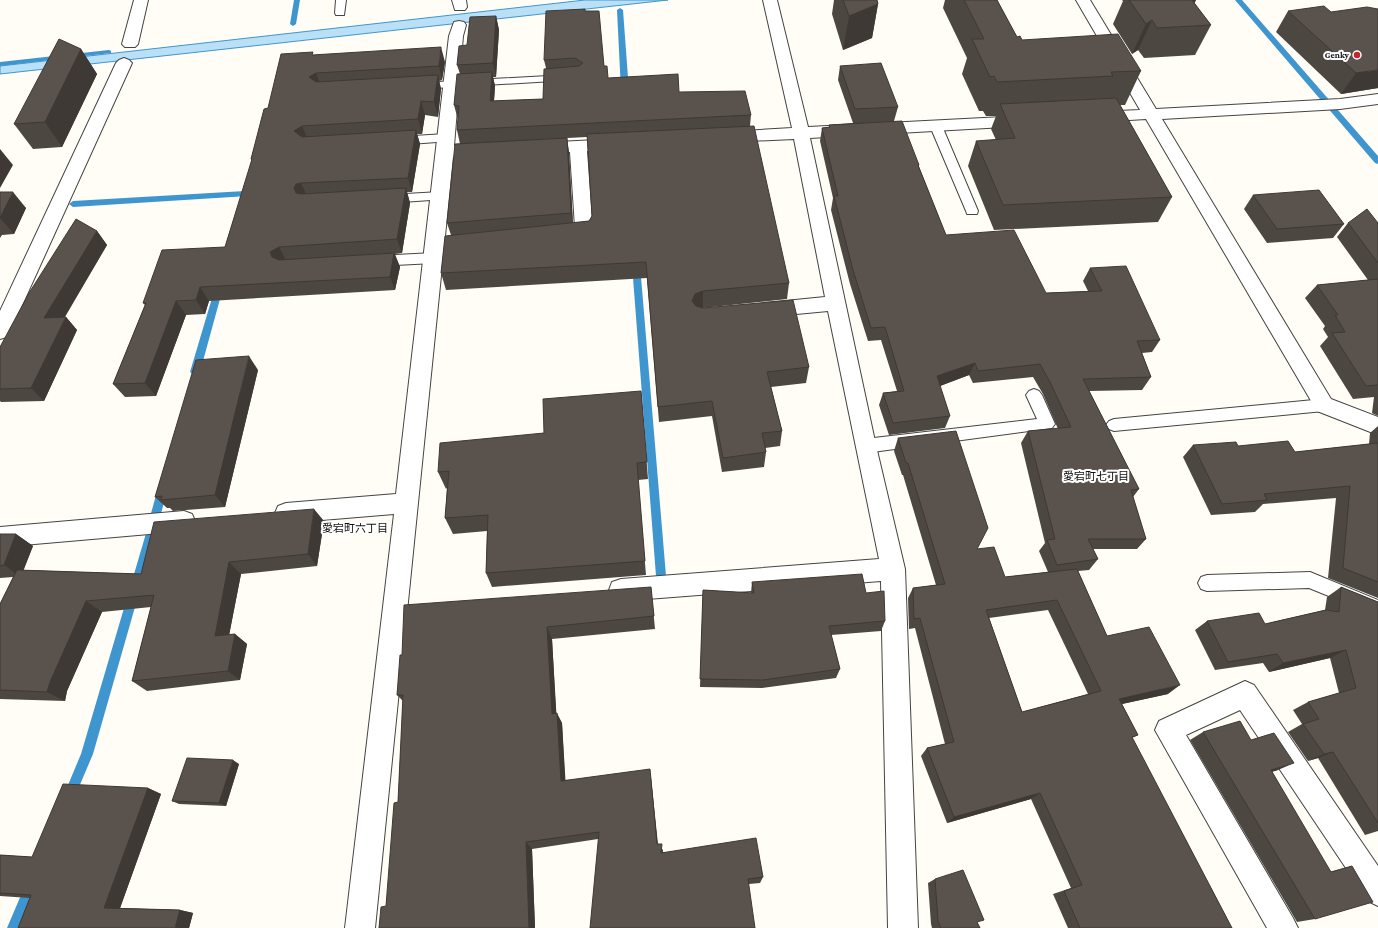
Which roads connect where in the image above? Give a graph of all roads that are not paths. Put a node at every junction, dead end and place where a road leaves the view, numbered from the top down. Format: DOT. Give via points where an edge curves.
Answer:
graph roads {
  1 [pos="141,0"];
  2 [pos="342,0"];
  3 [pos="770,0"];
  4 [pos="1083,0"];
  5 [pos="340,13"];
  6 [pos="459,25"];
  7 [pos="130,44"];
  8 [pos="124,63"];
  9 [pos="577,77"];
  10 [pos="451,84"];
  11 [pos="405,87"];
  12 [pos="1378,99"];
  13 [pos="1152,114"];
  14 [pos="1083,118"];
  15 [pos="1037,120"];
  16 [pos="936,126"];
  17 [pos="801,133"];
  18 [pos="713,138"];
  19 [pos="385,141"];
  20 [pos="634,143"];
  21 [pos="445,145"];
  22 [pos="578,146"];
  23 [pos="523,148"];
  24 [pos="500,150"];
  25 [pos="440,196"];
  26 [pos="378,200"];
  27 [pos="972,211"];
  28 [pos="544,236"];
  29 [pos="440,250"];
  30 [pos="364,262"];
  31 [pos="836,304"];
  32 [pos="750,312"];
  33 [pos="0,332"];
  34 [pos="1034,395"];
  35 [pos="1324,405"];
  36 [pos="1114,425"];
  37 [pos="1378,426"];
  38 [pos="865,446"];
  39 [pos="407,502"];
  40 [pos="266,514"];
  41 [pos="204,520"];
  42 [pos="0,537"];
  43 [pos="893,569"];
  44 [pos="1207,583"];
  45 [pos="599,592"];
  46 [pos="419,606"];
  47 [pos="395,607"];
  48 [pos="1378,608"];
  49 [pos="1378,891"];
  50 [pos="360,928"];
  51 [pos="903,928"];
  52 [pos="1283,928"];
  1 -- 7 [label="street"];
  2 -- 5 [label="lane"];
  3 -- 17 [label="street"];
  4 -- 13 [label="street"];
  6 -- 10 [label="street"];
  8 -- 33 [label="street"];
  9 -- 10 [label="lane"];
  10 -- 11 [label="lane"];
  10 -- 21 [label="street"];
  12 -- 13 [label="street" via="1340,104"];
  13 -- 14 [label="street"];
  13 -- 35 [label="street"];
  15 -- 16 [label="street"];
  16 -- 17 [label="street"];
  16 -- 27 [label="lane"];
  17 -- 18 [label="street"];
  17 -- 31 [label="street"];
  19 -- 21 [label="lane"];
  20 -- 22 [label="street"];
  21 -- 24 [label="street"];
  21 -- 25 [label="street"];
  22 -- 23 [label="street"];
  22 -- 28 [label="street" via="584,233"];
  25 -- 26 [label="lane"];
  25 -- 29 [label="street"];
  29 -- 30 [label="lane"];
  29 -- 39 [label="street"];
  31 -- 32 [label="street"];
  31 -- 38 [label="street"];
  34 -- 38 [label="lane" via="1047,424"];
  35 -- 36 [label="lane"];
  35 -- 37 [label="street"];
  38 -- 43 [label="street"];
  39 -- 40 [label="street"];
  39 -- 47 [label="street"];
  41 -- 42 [label="street"];
  43 -- 45 [label="street"];
  43 -- 51 [label="street"];
  44 -- 48 [label="lane" via="1310,580"];
  46 -- 47 [label="street"];
  47 -- 50 [label="street"];
  49 -- 52 [label="street" via="1245,694 1168,730"];
}
